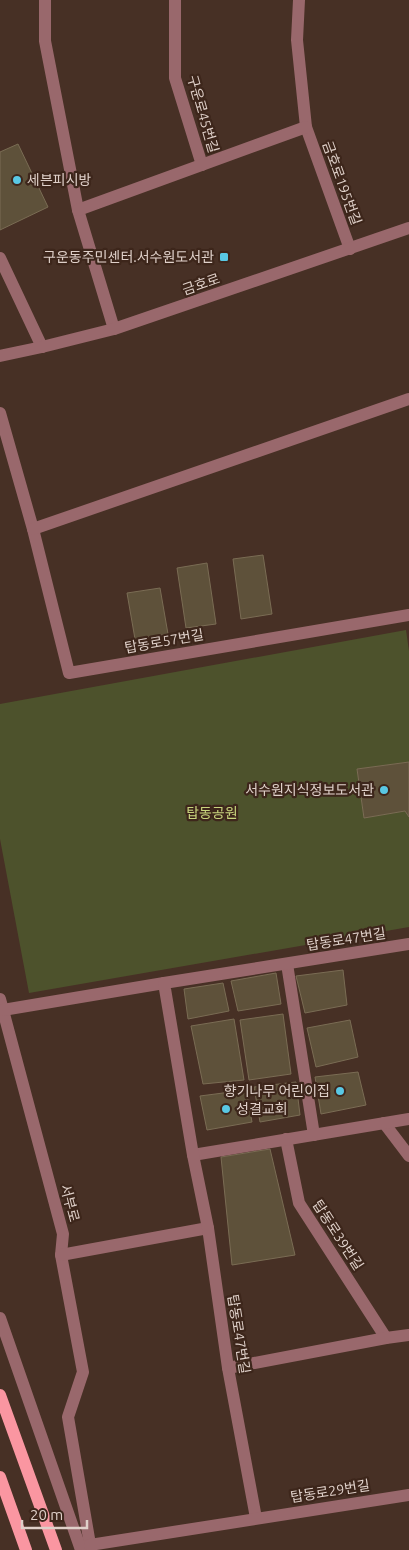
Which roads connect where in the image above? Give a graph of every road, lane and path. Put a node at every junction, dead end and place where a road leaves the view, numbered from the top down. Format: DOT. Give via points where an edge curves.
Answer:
graph roads {
  1 [pos="45,0"];
  2 [pos="175,0"];
  3 [pos="299,0"];
  4 [pos="306,128"];
  5 [pos="202,165"];
  6 [pos="78,210"];
  7 [pos="409,228"];
  8 [pos="350,249"];
  9 [pos="0,258"];
  10 [pos="114,329"];
  11 [pos="42,347"];
  12 [pos="0,356"];
  13 [pos="409,399"];
  14 [pos="0,413"];
  15 [pos="33,530"];
  16 [pos="409,615"];
  17 [pos="409,944"];
  18 [pos="287,964"];
  19 [pos="164,983"];
  20 [pos="2,1004"];
  21 [pos="409,1119"];
  22 [pos="384,1123"];
  23 [pos="314,1136"];
  24 [pos="286,1139"];
  25 [pos="194,1155"];
  26 [pos="409,1156"];
  27 [pos="208,1228"];
  28 [pos="61,1255"];
  29 [pos="0,1318"];
  30 [pos="409,1335"];
  31 [pos="386,1338"];
  32 [pos="228,1368"];
  33 [pos="0,1395"];
  34 [pos="0,1477"];
  35 [pos="409,1495"];
  36 [pos="256,1518"];
  37 [pos="87,1548"];
  38 [pos="26,1550"];
  39 [pos="56,1550"];
  1 -- 6 [label="street" via="45,41"];
  2 -- 5 [label="street, 구운로45번길" via="175,78"];
  3 -- 4 [label="street, 금호로195번길" via="297,40"];
  4 -- 5 [label="street"];
  4 -- 8 [label="street, 금호로195번길"];
  5 -- 6 [label="street, 구운로45번길"];
  6 -- 10 [label="street"];
  7 -- 8 [label="street, 금호로"];
  8 -- 10 [label="street, 금호로"];
  9 -- 11 [label="street"];
  10 -- 11 [label="street, 금호로"];
  11 -- 12 [label="street, 금호로"];
  13 -- 15 [label="street"];
  14 -- 15 [label="street, 탑동로57번길"];
  15 -- 16 [label="street, 탑동로57번길" via="69,672"];
  17 -- 18 [label="street, 탑동로47번길"];
  18 -- 19 [label="street, 탑동로47번길"];
  18 -- 23 [label="street"];
  19 -- 20 [label="street"];
  19 -- 25 [label="street, 탑동로47번길"];
  20 -- 28 [label="street, 서부로" via="63,1234"];
  21 -- 22 [label="street"];
  22 -- 23 [label="street"];
  22 -- 26 [label="street"];
  23 -- 24 [label="street"];
  24 -- 25 [label="street"];
  24 -- 31 [label="street, 탑동로39번길" via="299,1202"];
  25 -- 27 [label="street, 탑동로47번길"];
  27 -- 28 [label="street"];
  27 -- 32 [label="street, 탑동로47번길"];
  28 -- 37 [label="street, 서부로" via="83,1372 68,1418"];
  29 -- 37 [label="street"];
  30 -- 31 [label="street"];
  31 -- 32 [label="street"];
  32 -- 36 [label="street, 탑동로47번길"];
  33 -- 39 [label="main road"];
  34 -- 38 [label="main road"];
  35 -- 36 [label="street, 탑동로29번길"];
  36 -- 37 [label="street"];
}
